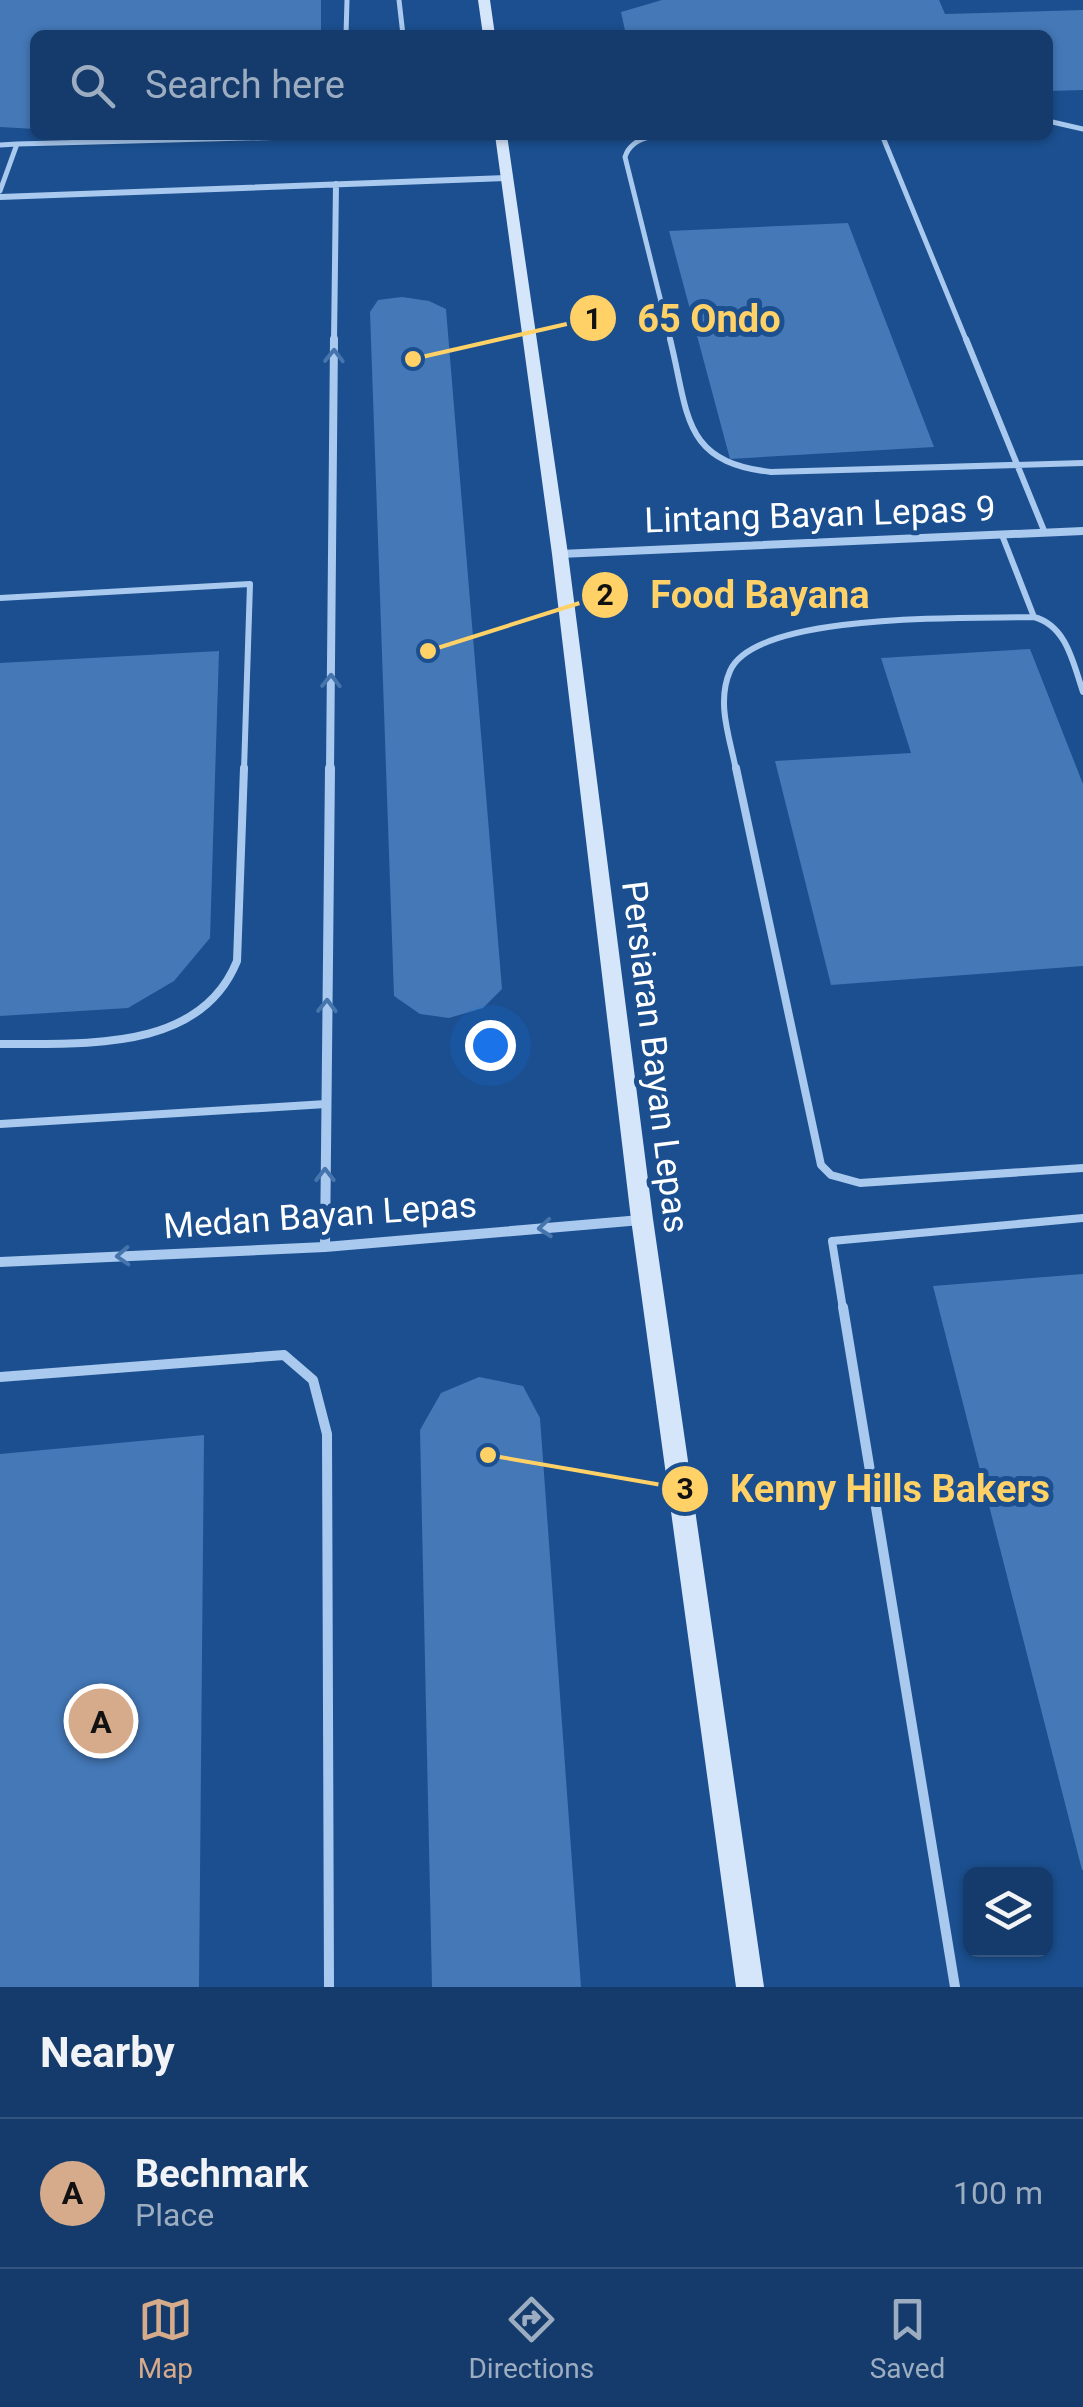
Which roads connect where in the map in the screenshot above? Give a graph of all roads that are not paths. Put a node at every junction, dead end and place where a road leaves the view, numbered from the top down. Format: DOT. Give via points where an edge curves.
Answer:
graph roads {
  1 [pos="347,0"];
  2 [pos="398,0"];
  3 [pos="484,0"];
  4 [pos="346,30"];
  5 [pos="401,30"];
  6 [pos="488,30"];
  7 [pos="1053,122"];
  8 [pos="1083,129"];
  9 [pos="162,140"];
  10 [pos="502,140"];
  11 [pos="638,140"];
  12 [pos="884,140"];
  13 [pos="17,144"];
  14 [pos="0,145"];
  15 [pos="506,178"];
  16 [pos="336,184"];
  17 [pos="0,194"];
  18 [pos="1083,463"];
  19 [pos="1018,464"];
  20 [pos="1083,532"];
  21 [pos="1045,533"];
  22 [pos="1002,535"];
  23 [pos="560,554"];
  24 [pos="0,598"];
  25 [pos="1034,617"];
  26 [pos="1083,692"];
  27 [pos="0,1044"];
  28 [pos="326,1104"];
  29 [pos="0,1124"];
  30 [pos="1083,1168"];
  31 [pos="1083,1218"];
  32 [pos="642,1220"];
  33 [pos="325,1246"];
  34 [pos="0,1262"];
  35 [pos="0,1377"];
  36 [pos="329,1987"];
  37 [pos="750,1987"];
  38 [pos="955,1987"];
  1 -- 4 [label="lane"];
  2 -- 5 [label="lane"];
  3 -- 6 [label="street"];
  7 -- 8 [label="lane"];
  9 -- 13 [label="lane"];
  10 -- 15 [label="street, Persiaran Bayan Lepas"];
  11 -- 19 [label="lane" via="625,157 694,435 708,454 736,468 771,472"];
  12 -- 19 [label="lane"];
  13 -- 14 [label="lane"];
  13 -- 17 [label="lane"];
  15 -- 16 [label="street"];
  15 -- 23 [label="street, Persiaran Bayan Lepas"];
  16 -- 17 [label="street"];
  28 -- 16 [label="street, one-way"];
  18 -- 19 [label="lane"];
  19 -- 21 [label="lane"];
  20 -- 21 [label="street, Lintang Bayan Lepas 9"];
  21 -- 22 [label="street, Lintang Bayan Lepas 9"];
  22 -- 23 [label="street, Lintang Bayan Lepas 9"];
  22 -- 25 [label="lane"];
  23 -- 32 [label="street, Persiaran Bayan Lepas"];
  24 -- 27 [label="lane" via="250,584 237,961 225,989 168,1028 96,1042"];
  25 -- 26 [label="lane" via="1058,628"];
  25 -- 30 [label="lane" via="813,628 774,636 743,653 725,678 723,707 821,1165 860,1183"];
  28 -- 29 [label="lane"];
  33 -- 28 [label="street, one-way"];
  31 -- 38 [label="lane" via="832,1241"];
  32 -- 33 [label="street, Medan Bayan Lepas, one-way"];
  32 -- 37 [label="street, Persiaran Bayan Lepas"];
  33 -- 34 [label="street, Medan Bayan Lepas, one-way"];
  35 -- 36 [label="lane" via="284,1355 313,1380 326,1434"];
}
